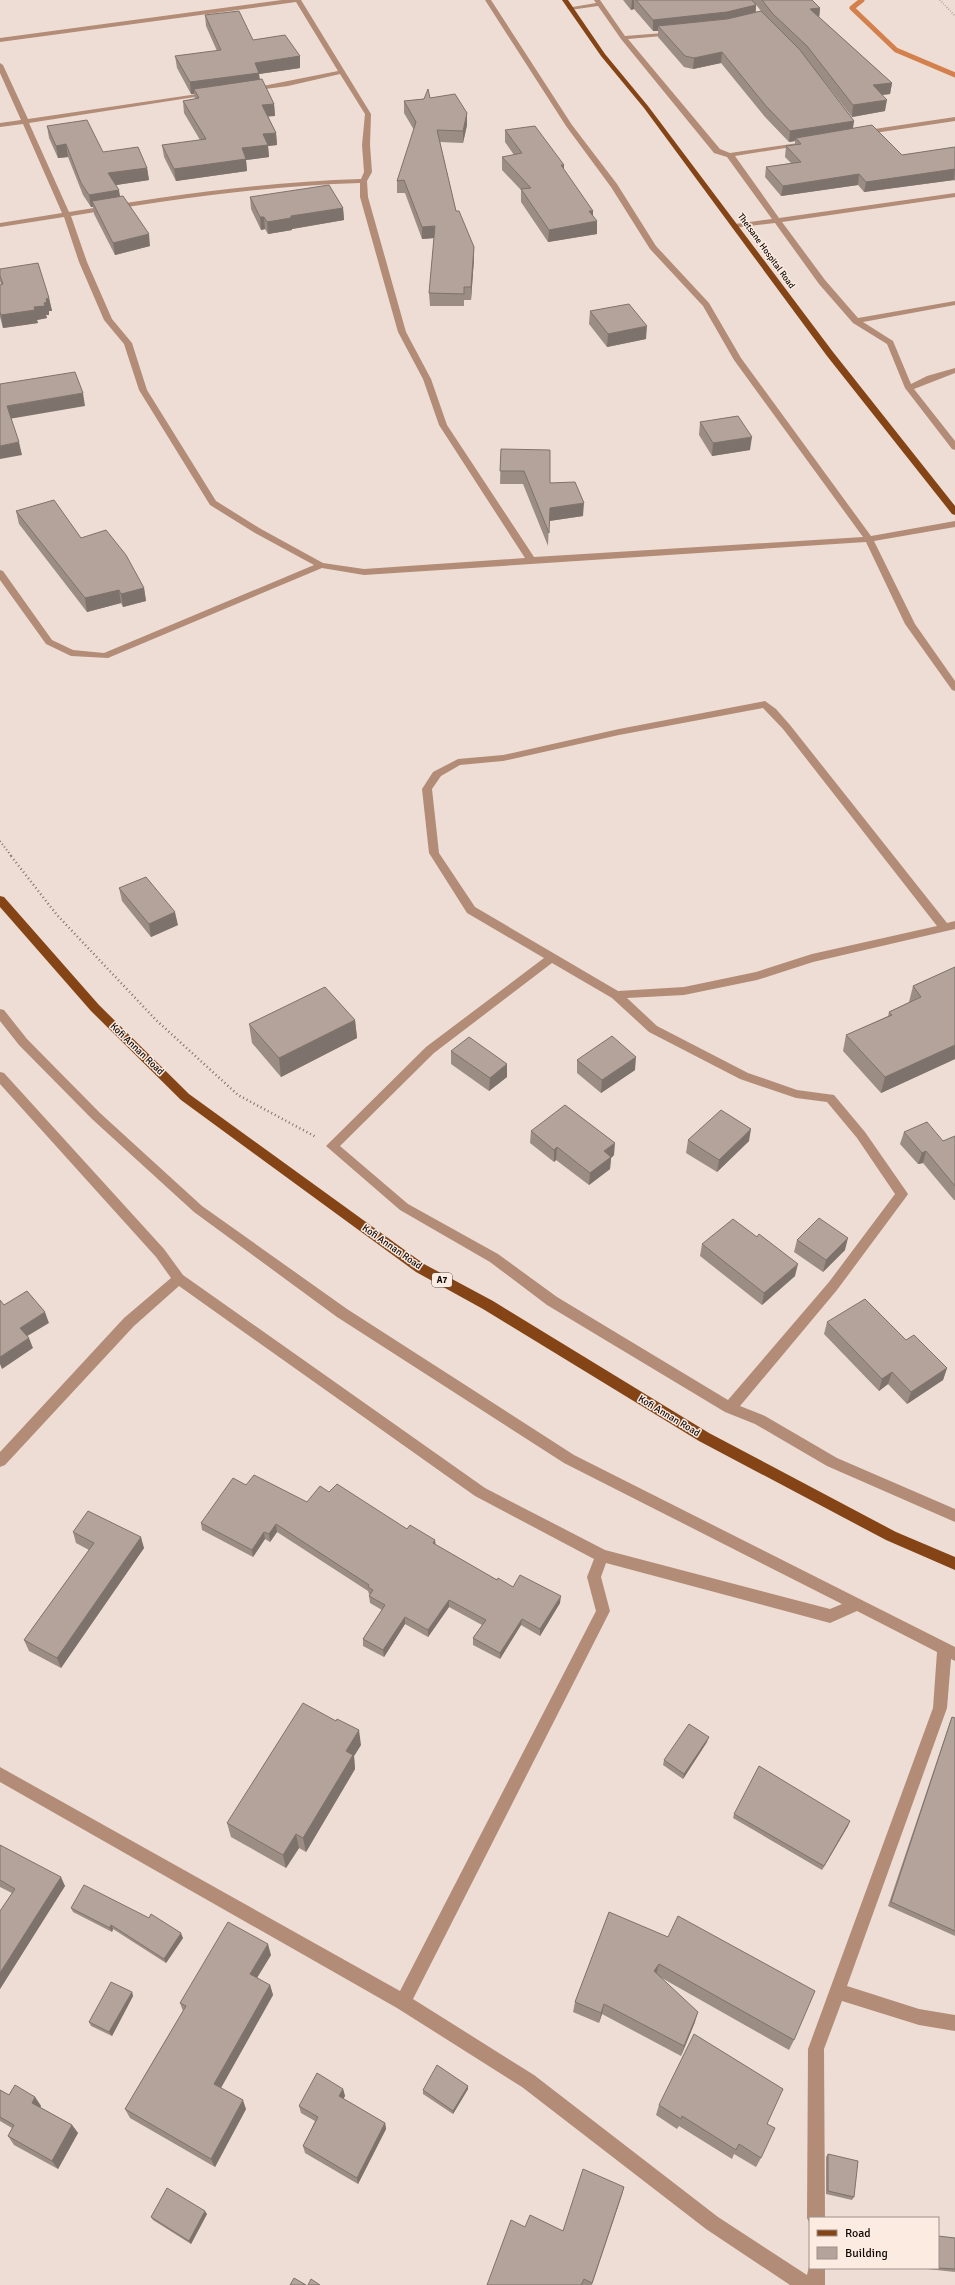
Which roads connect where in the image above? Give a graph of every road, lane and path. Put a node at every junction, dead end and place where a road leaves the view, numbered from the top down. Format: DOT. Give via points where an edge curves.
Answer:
graph roads {
  1 [pos="297,0"];
  2 [pos="488,0"];
  3 [pos="565,0"];
  4 [pos="940,0"];
  5 [pos="598,2"];
  6 [pos="570,8"];
  7 [pos="955,16"];
  8 [pos="685,32"];
  9 [pos="623,38"];
  10 [pos="0,40"];
  11 [pos="0,65"];
  12 [pos="342,72"];
  13 [pos="242,90"];
  14 [pos="219,93"];
  15 [pos="955,119"];
  16 [pos="26,122"];
  17 [pos="0,126"];
  18 [pos="855,127"];
  19 [pos="822,140"];
  20 [pos="730,155"];
  21 [pos="363,180"];
  22 [pos="955,195"];
  23 [pos="67,215"];
  24 [pos="777,221"];
  25 [pos="0,225"];
  26 [pos="735,226"];
  27 [pos="955,303"];
  28 [pos="856,321"];
  29 [pos="955,370"];
  30 [pos="910,388"];
  31 [pos="955,447"];
  32 [pos="955,512"];
  33 [pos="955,524"];
  34 [pos="869,539"];
  35 [pos="531,560"];
  36 [pos="321,565"];
  37 [pos="0,573"];
  38 [pos="955,688"];
  39 [pos="0,841"];
  40 [pos="0,900"];
  41 [pos="950,927"];
  42 [pos="552,957"];
  43 [pos="616,995"];
  44 [pos="0,1013"];
  45 [pos="0,1076"];
  46 [pos="332,1146"];
  47 [pos="179,1279"];
  48 [pos="730,1408"];
  49 [pos="0,1461"];
  50 [pos="955,1516"];
  51 [pos="602,1556"];
  52 [pos="955,1564"];
  53 [pos="857,1604"];
  54 [pos="949,1651"];
  55 [pos="0,1774"];
  56 [pos="837,1991"];
  57 [pos="403,2002"];
  58 [pos="955,2023"];
  59 [pos="816,2217"];
  60 [pos="816,2269"];
  61 [pos="806,2285"];
  62 [pos="816,2285"];
  1 -- 10 [label="street"];
  1 -- 12 [label="street"];
  2 -- 34 [label="street" via="569,126 614,186 653,247 706,305 737,358"];
  3 -- 6 [label="main road, Thetsane Hospital Road"];
  4 -- 7 [label="path"];
  5 -- 6 [label="street"];
  5 -- 9 [label="street"];
  6 -- 26 [label="main road, Thetsane Hospital Road" via="603,55 646,107"];
  8 -- 9 [label="street"];
  9 -- 20 [label="street" via="717,151"];
  11 -- 16 [label="street"];
  12 -- 13 [label="street" via="288,84"];
  12 -- 21 [label="street" via="368,114 368,172"];
  14 -- 16 [label="street"];
  15 -- 18 [label="street" via="856,134"];
  16 -- 17 [label="street"];
  16 -- 23 [label="street"];
  19 -- 20 [label="street"];
  20 -- 24 [label="street"];
  21 -- 23 [label="street" via="236,189"];
  21 -- 35 [label="street" via="371,223 402,332 427,379 443,425"];
  22 -- 24 [label="street"];
  23 -- 25 [label="street"];
  23 -- 36 [label="street" via="83,262 108,320 128,343 143,390 213,503"];
  24 -- 26 [label="street"];
  24 -- 28 [label="street" via="822,282"];
  26 -- 32 [label="main road, Thetsane Hospital Road" via="830,354"];
  27 -- 28 [label="street"];
  28 -- 30 [label="street" via="890,343"];
  29 -- 30 [label="street"];
  30 -- 31 [label="street"];
  33 -- 34 [label="street"];
  34 -- 35 [label="street"];
  34 -- 38 [label="street" via="910,624"];
  35 -- 36 [label="street" via="364,572"];
  36 -- 37 [label="street" via="105,656 71,654 49,642"];
  39 -- 46 [label="path" via="57,915 156,1020 238,1094"];
  40 -- 52 [label="main road, Kofi Annan Road / A7" via="95,1008 185,1097 420,1268 488,1305 704,1437 891,1536"];
  41 -- 42 [label="street" via="766,704 619,732 503,758 458,762 437,774 426,788 434,853 472,910"];
  41 -- 43 [label="street" via="812,958 757,976 684,991"];
  42 -- 43 [label="street"];
  42 -- 46 [label="street" via="430,1050"];
  43 -- 48 [label="street" via="653,1029 744,1076 796,1094 830,1098 902,1194 833,1286"];
  44 -- 53 [label="street" via="23,1042 96,1116 198,1209 342,1313 569,1459"];
  45 -- 47 [label="street" via="160,1253"];
  46 -- 48 [label="street" via="404,1207 494,1258 552,1300"];
  47 -- 49 [label="street" via="129,1322"];
  47 -- 51 [label="street" via="480,1492"];
  48 -- 50 [label="street" via="760,1420 832,1462"];
  51 -- 53 [label="street" via="830,1616"];
  51 -- 57 [label="street" via="594,1577 602,1611"];
  53 -- 54 [label="street"];
  54 -- 56 [label="street" via="940,1708"];
  55 -- 57 [label="street"];
  56 -- 58 [label="street" via="919,2017"];
  56 -- 59 [label="street" via="816,2048"];
  57 -- 61 [label="street" via="528,2082 712,2223"];
  60 -- 62 [label="street"];
}
